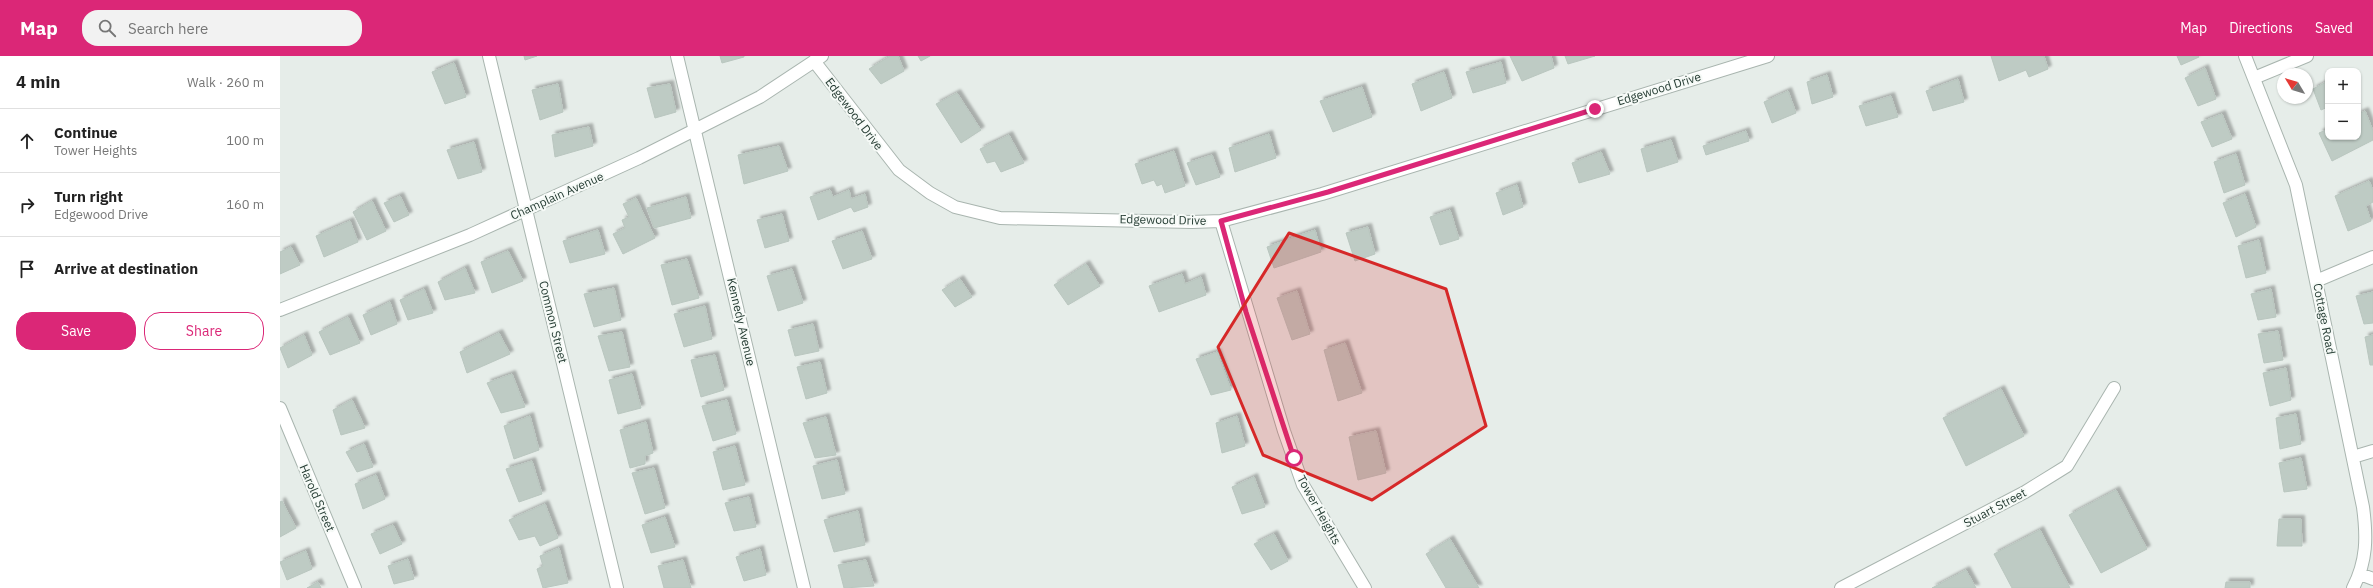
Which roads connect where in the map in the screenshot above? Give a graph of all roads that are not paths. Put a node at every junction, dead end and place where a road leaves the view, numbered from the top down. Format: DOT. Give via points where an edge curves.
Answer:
graph roads {
  1 [pos="489,56"];
  2 [pos="677,56"];
  3 [pos="1768,56"];
  4 [pos="2245,56"];
  5 [pos="2307,56"];
  6 [pos="818,59"];
  7 [pos="2254,78"];
  8 [pos="695,131"];
  9 [pos="525,210"];
  10 [pos="1221,221"];
  11 [pos="2373,257"];
  12 [pos="2316,281"];
  13 [pos="280,310"];
  14 [pos="2114,388"];
  15 [pos="280,408"];
  16 [pos="2373,451"];
  17 [pos="2353,457"];
  18 [pos="2360,574"];
  19 [pos="2373,579"];
  20 [pos="355,588"];
  21 [pos="617,588"];
  22 [pos="804,588"];
  23 [pos="1365,588"];
  24 [pos="1841,588"];
  25 [pos="2353,588"];
  1 -- 9 [label="street, Common Street"];
  2 -- 8 [label="street, Kennedy Avenue"];
  3 -- 10 [label="street, Edgewood Drive" via="1328,192"];
  4 -- 7 [label="street, Cottage Road"];
  5 -- 7 [label="street"];
  6 -- 8 [label="street, Champlain Avenue" via="760,97"];
  6 -- 10 [label="street, Edgewood Drive" via="899,170 930,193 955,207 1000,218"];
  7 -- 12 [label="street, Cottage Road" via="2296,184"];
  8 -- 9 [label="street, Champlain Avenue"];
  8 -- 22 [label="street, Kennedy Avenue"];
  9 -- 13 [label="street, Champlain Avenue" via="470,235"];
  9 -- 21 [label="street, Common Street"];
  10 -- 23 [label="street, Tower Heights" via="1277,408 1304,486"];
  11 -- 12 [label="street"];
  12 -- 17 [label="street, Cottage Road"];
  14 -- 24 [label="street, Stuart Street" via="2067,466 2026,492"];
  15 -- 20 [label="street, Harold Street"];
  16 -- 17 [label="street"];
  17 -- 18 [label="street, Cottage Road" via="2366,529 2365,556"];
  18 -- 19 [label="street"];
  18 -- 25 [label="street, Cottage Road"];
}
